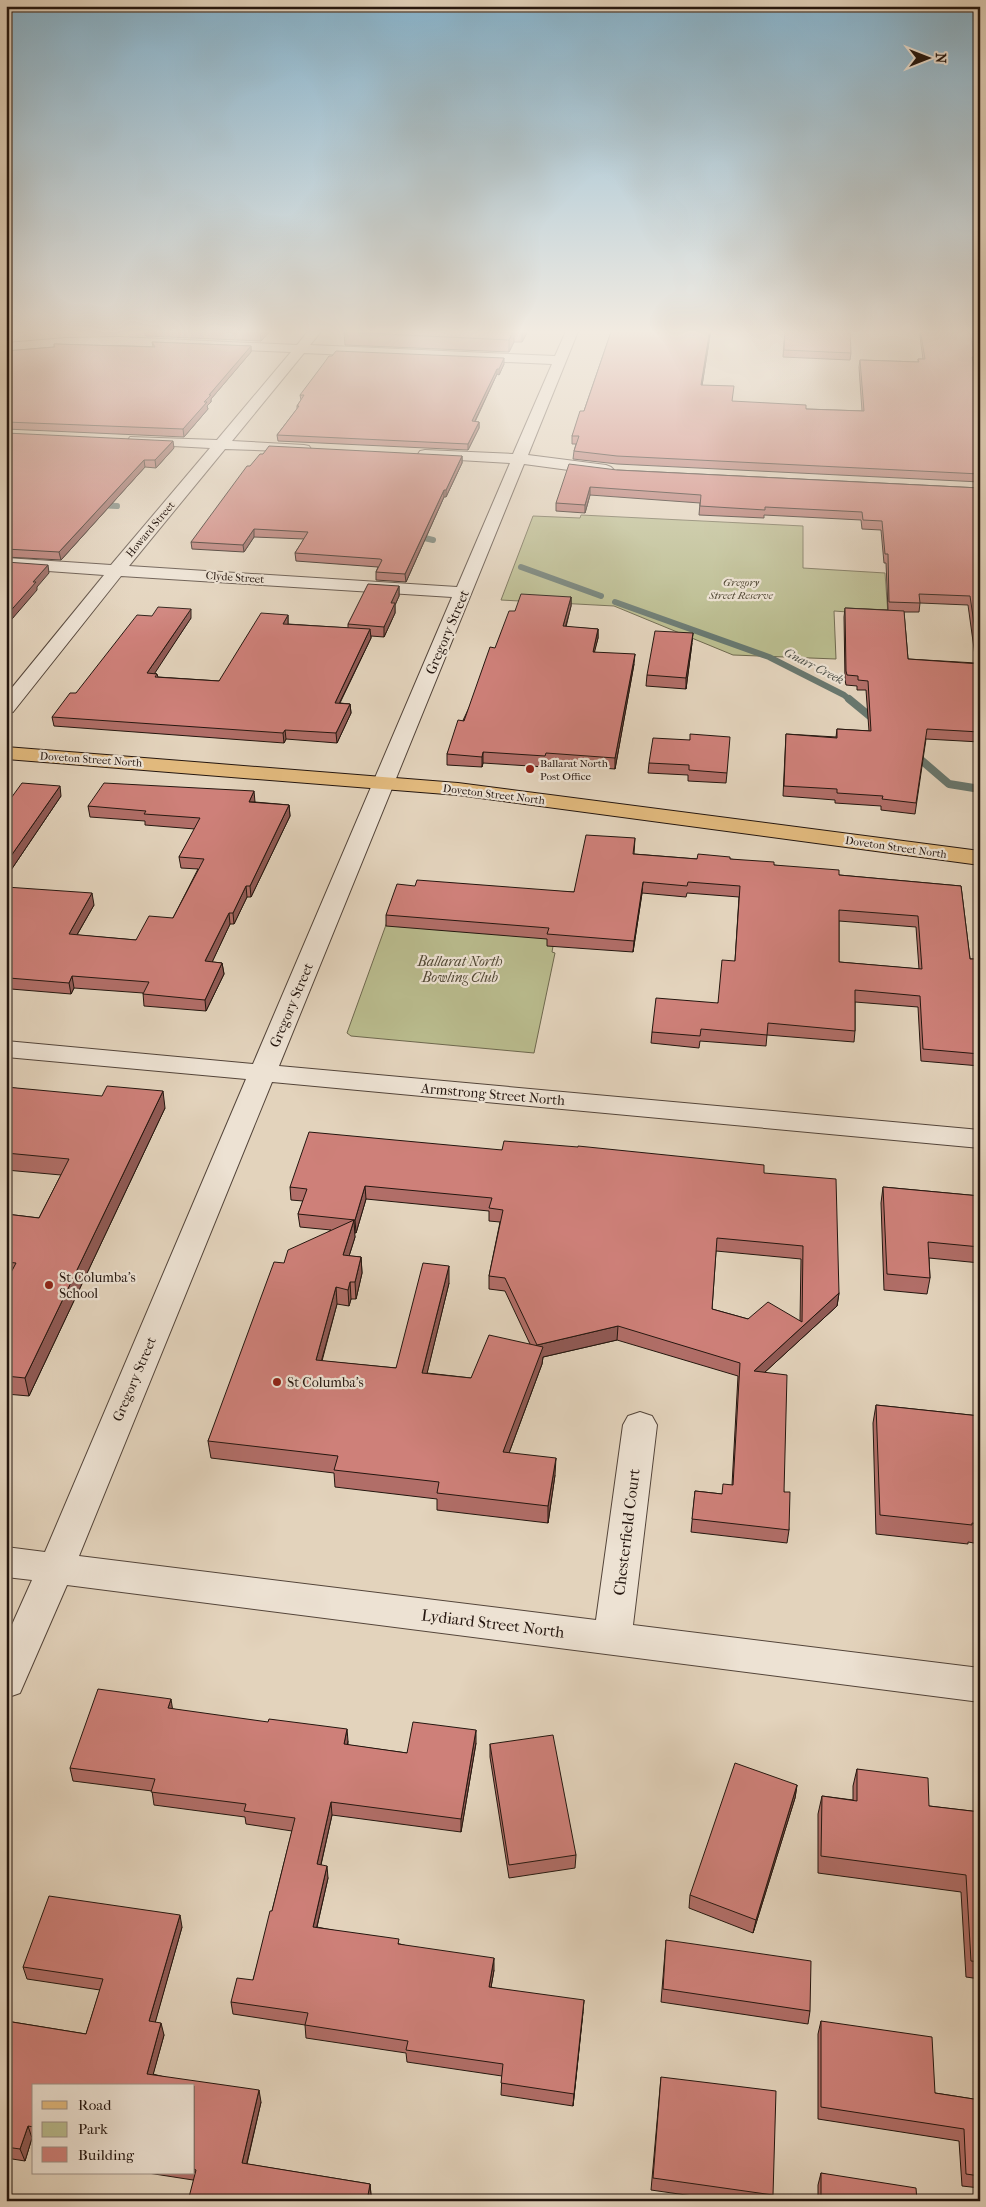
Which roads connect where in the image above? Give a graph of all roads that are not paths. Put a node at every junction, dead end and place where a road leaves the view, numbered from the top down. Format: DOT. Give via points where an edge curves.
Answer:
graph roads {
  1 [pos="232,432"];
  2 [pos="537,432"];
  3 [pos="116,439"];
  4 [pos="221,445"];
  5 [pos="321,450"];
  6 [pos="410,454"];
  7 [pos="527,460"];
  8 [pos="614,464"];
  9 [pos="6,563"];
  10 [pos="117,569"];
  11 [pos="464,593"];
  12 [pos="6,708"];
  13 [pos="6,753"];
  14 [pos="384,782"];
  15 [pos="980,858"];
  16 [pos="6,1049"];
  17 [pos="262,1072"];
  18 [pos="980,1139"];
  19 [pos="640,1425"];
  20 [pos="6,1562"];
  21 [pos="56,1568"];
  22 [pos="612,1638"];
  23 [pos="6,1681"];
  24 [pos="980,1685"];
  1 -- 4 [label="street, Howard Street"];
  2 -- 7 [label="street, Gregory Street"];
  3 -- 4 [label="street"];
  4 -- 5 [label="street"];
  4 -- 10 [label="street, Howard Street"];
  6 -- 7 [label="street"];
  7 -- 8 [label="street" via="572,467"];
  7 -- 11 [label="street, Gregory Street"];
  9 -- 10 [label="street, Clyde Street"];
  10 -- 11 [label="street, Clyde Street"];
  10 -- 12 [label="street, Howard Street"];
  11 -- 14 [label="street, Gregory Street"];
  13 -- 14 [label="main road, Doveton Street North"];
  14 -- 15 [label="main road, Doveton Street North"];
  14 -- 17 [label="street, Gregory Street"];
  16 -- 17 [label="street, Armstrong Street North"];
  17 -- 18 [label="street, Armstrong Street North"];
  17 -- 21 [label="street, Gregory Street"];
  19 -- 22 [label="street, Chesterfield Court"];
  20 -- 21 [label="street, Lydiard Street North"];
  21 -- 22 [label="street, Lydiard Street North"];
  21 -- 23 [label="street, Gregory Street"];
  22 -- 24 [label="street, Lydiard Street North"];
}
